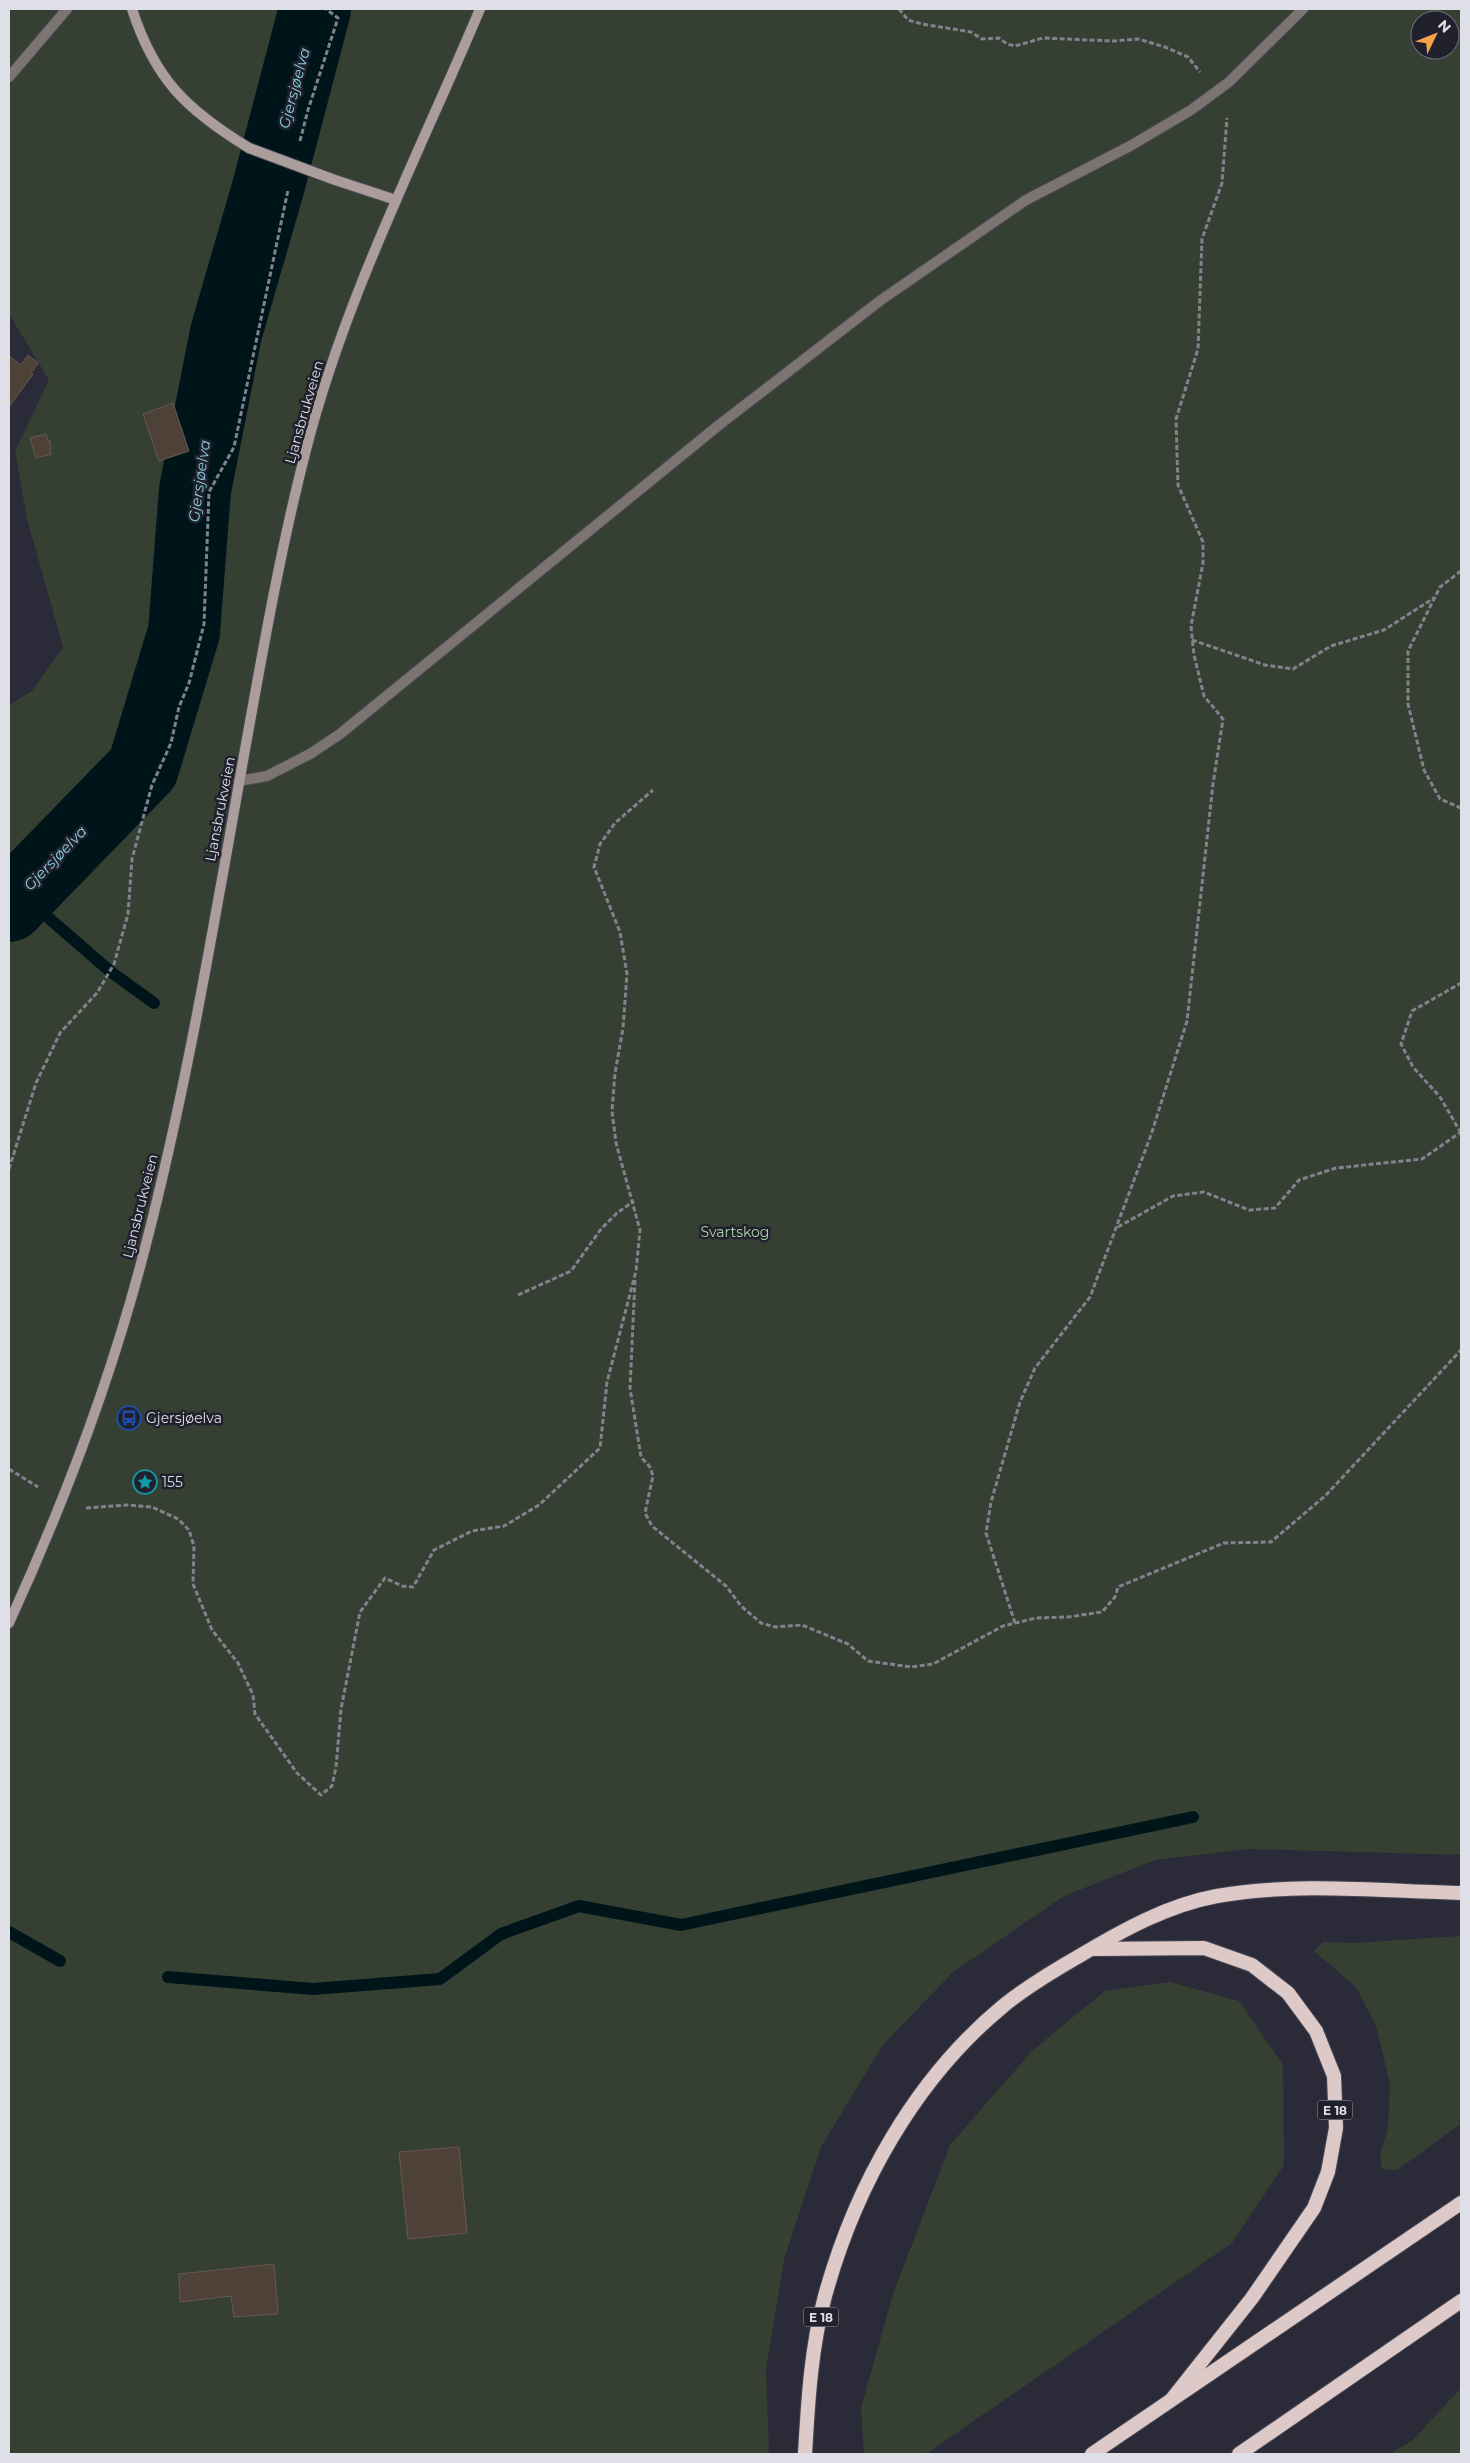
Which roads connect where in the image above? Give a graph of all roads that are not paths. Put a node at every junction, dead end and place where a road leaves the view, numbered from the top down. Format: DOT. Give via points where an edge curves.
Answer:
graph roads {
  1 [pos="67,9"];
  2 [pos="132,9"];
  3 [pos="480,9"];
  4 [pos="1303,9"];
  5 [pos="9,76"];
  6 [pos="396,200"];
  7 [pos="239,781"];
  8 [pos="9,1623"];
  9 [pos="1461,1893"];
  10 [pos="1090,1950"];
  11 [pos="1461,2203"];
  12 [pos="1461,2301"];
  13 [pos="1172,2399"];
  14 [pos="805,2454"];
  15 [pos="1092,2454"];
  16 [pos="1239,2454"];
  1 -- 5 [label="street"];
  2 -- 6 [label="main road, bridge" via="141,36 159,68 175,90 206,121 249,148"];
  3 -- 6 [label="main road, Ljansbrukveien"];
  4 -- 7 [label="street" via="1229,82 1191,110 1026,200 888,295 719,425 340,734 267,776"];
  6 -- 7 [label="main road, Ljansbrukveien" via="326,381 306,449 271,605"];
  7 -- 8 [label="main road, Ljansbrukveien" via="188,1057 145,1250 120,1335 61,1502"];
  9 -- 10 [label="highway, E 18" via="1336,1889 1216,1896 1150,1916"];
  10 -- 13 [label="highway, E 18" via="1204,1948 1252,1965 1288,1993 1316,2031 1334,2076 1336,2128 1328,2172 1314,2208 1295,2240 1252,2298"];
  10 -- 14 [label="highway, E 18" via="1044,1976 1002,2007 963,2043 898,2128 862,2194 824,2298 810,2378"];
  11 -- 13 [label="highway, E 18"];
  12 -- 16 [label="highway"];
  13 -- 15 [label="highway, E 18"];
}
